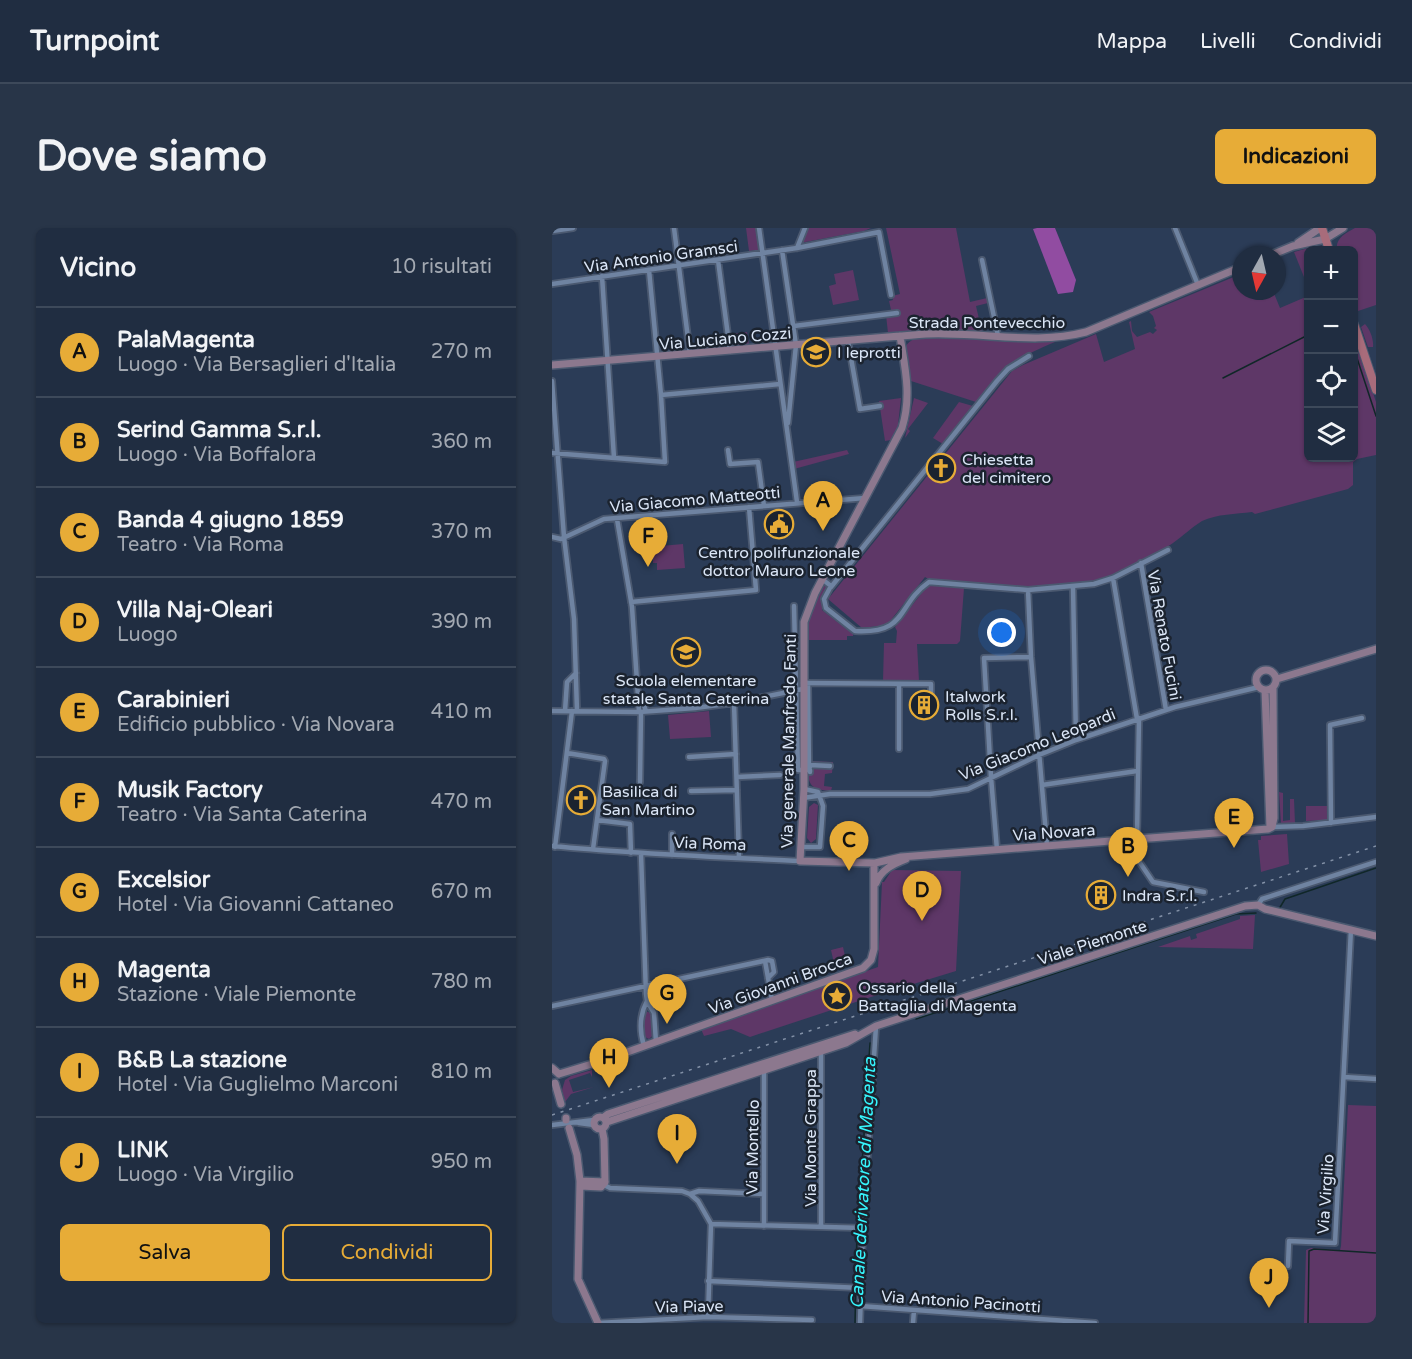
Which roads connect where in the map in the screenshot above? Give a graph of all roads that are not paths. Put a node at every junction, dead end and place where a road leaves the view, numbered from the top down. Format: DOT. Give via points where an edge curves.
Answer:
graph roads {
  1 [pos="573,228"];
  2 [pos="674,228"];
  3 [pos="759,228"];
  4 [pos="805,228"];
  5 [pos="1175,228"];
  6 [pos="1321,228"];
  7 [pos="1343,228"];
  8 [pos="552,231"];
  9 [pos="1325,239"];
  10 [pos="1293,246"];
  11 [pos="1328,246"];
  12 [pos="797,248"];
  13 [pos="1286,249"];
  14 [pos="782,250"];
  15 [pos="763,253"];
  16 [pos="718,260"];
  17 [pos="982,260"];
  18 [pos="679,265"];
  19 [pos="649,270"];
  20 [pos="1232,271"];
  21 [pos="602,276"];
  22 [pos="552,284"];
  23 [pos="1198,285"];
  24 [pos="891,294"];
  25 [pos="897,313"];
  26 [pos="794,326"];
  27 [pos="900,336"];
  28 [pos="998,336"];
  29 [pos="1358,338"];
  30 [pos="848,341"];
  31 [pos="796,345"];
  32 [pos="774,347"];
  33 [pos="730,351"];
  34 [pos="690,354"];
  35 [pos="1029,356"];
  36 [pos="658,357"];
  37 [pos="608,361"];
  38 [pos="552,365"];
  39 [pos="552,381"];
  40 [pos="780,384"];
  41 [pos="1376,390"];
  42 [pos="661,395"];
  43 [pos="880,406"];
  44 [pos="787,432"];
  45 [pos="728,450"];
  46 [pos="555,453"];
  47 [pos="614,458"];
  48 [pos="867,498"];
  49 [pos="796,502"];
  50 [pos="764,506"];
  51 [pos="749,507"];
  52 [pos="617,519"];
  53 [pos="552,537"];
  54 [pos="564,537"];
  55 [pos="1168,550"];
  56 [pos="1141,563"];
  57 [pos="1113,578"];
  58 [pos="822,579"];
  59 [pos="831,587"];
  60 [pos="1073,587"];
  61 [pos="1028,590"];
  62 [pos="631,602"];
  63 [pos="794,606"];
  64 [pos="1376,648"];
  65 [pos="1031,657"];
  66 [pos="576,673"];
  67 [pos="1276,679"];
  68 [pos="898,685"];
  69 [pos="802,686"];
  70 [pos="1266,688"];
  71 [pos="931,694"];
  72 [pos="734,703"];
  73 [pos="1166,710"];
  74 [pos="552,711"];
  75 [pos="565,711"];
  76 [pos="575,711"];
  77 [pos="642,712"];
  78 [pos="1362,718"];
  79 [pos="1138,719"];
  80 [pos="1076,740"];
  81 [pos="899,749"];
  82 [pos="567,753"];
  83 [pos="736,754"];
  84 [pos="1039,754"];
  85 [pos="689,757"];
  86 [pos="830,766"];
  87 [pos="808,771"];
  88 [pos="1137,771"];
  89 [pos="780,776"];
  90 [pos="737,777"];
  91 [pos="991,777"];
  92 [pos="639,782"];
  93 [pos="1042,785"];
  94 [pos="804,789"];
  95 [pos="737,790"];
  96 [pos="691,791"];
  97 [pos="821,796"];
  98 [pos="803,798"];
  99 [pos="1376,817"];
  100 [pos="597,820"];
  101 [pos="1331,823"];
  102 [pos="1271,827"];
  103 [pos="672,834"];
  104 [pos="1134,840"];
  105 [pos="553,846"];
  106 [pos="1047,846"];
  107 [pos="801,847"];
  108 [pos="593,849"];
  109 [pos="997,850"];
  110 [pos="631,853"];
  111 [pos="641,854"];
  112 [pos="672,855"];
  113 [pos="740,856"];
  114 [pos="800,861"];
  115 [pos="1376,862"];
  116 [pos="877,867"];
  117 [pos="1204,892"];
  118 [pos="1258,905"];
  119 [pos="1351,929"];
  120 [pos="1376,936"];
  121 [pos="645,985"];
  122 [pos="772,1000"];
  123 [pos="647,1001"];
  124 [pos="552,1006"];
  125 [pos="876,1026"];
  126 [pos="656,1042"];
  127 [pos="644,1046"];
  128 [pos="821,1047"];
  129 [pos="763,1066"];
  130 [pos="552,1068"];
  131 [pos="559,1074"];
  132 [pos="1344,1077"];
  133 [pos="1376,1079"];
  134 [pos="553,1084"];
  135 [pos="561,1104"];
  136 [pos="604,1122"];
  137 [pos="594,1123"];
  138 [pos="552,1125"];
  139 [pos="569,1128"];
  140 [pos="604,1183"];
  141 [pos="580,1184"];
  142 [pos="690,1194"];
  143 [pos="764,1194"];
  144 [pos="711,1224"];
  145 [pos="764,1226"];
  146 [pos="821,1226"];
  147 [pos="859,1227"];
  148 [pos="1288,1266"];
  149 [pos="708,1281"];
  150 [pos="857,1288"];
  151 [pos="860,1306"];
  152 [pos="914,1310"];
  153 [pos="708,1317"];
  154 [pos="812,1320"];
  155 [pos="780,1321"];
  156 [pos="598,1323"];
  157 [pos="860,1323"];
  158 [pos="913,1323"];
  159 [pos="1095,1323"];
  1 -- 8 [label="street"];
  2 -- 18 [label="street"];
  3 -- 15 [label="street"];
  4 -- 12 [label="street"];
  5 -- 23 [label="street"];
  6 -- 9 [label="main road"];
  6 -- 10 [label="street"];
  7 -- 9 [label="street"];
  9 -- 10 [label="street"];
  9 -- 11 [label="main road"];
  10 -- 13 [label="street"];
  12 -- 14 [label="street, Via Antonio Gramsci"];
  12 -- 24 [label="street, Via Antonio Gramsci" via="879,232"];
  14 -- 15 [label="street, Via Antonio Gramsci"];
  14 -- 26 [label="street"];
  15 -- 16 [label="street, Via Antonio Gramsci"];
  15 -- 32 [label="street"];
  16 -- 18 [label="street, Via Antonio Gramsci"];
  16 -- 33 [label="street"];
  17 -- 28 [label="street"];
  18 -- 19 [label="street, Via Antonio Gramsci"];
  18 -- 34 [label="street"];
  19 -- 21 [label="street, Via Antonio Gramsci"];
  19 -- 36 [label="street"];
  20 -- 23 [label="street, Strada Pontevecchio"];
  21 -- 22 [label="street, Via Antonio Gramsci"];
  21 -- 37 [label="street"];
  23 -- 28 [label="street, Strada Pontevecchio" via="1084,333 1056,338"];
  25 -- 26 [label="street"];
  26 -- 31 [label="street"];
  27 -- 28 [label="street, Strada Pontevecchio"];
  27 -- 30 [label="street, Via Luciano Cozzi"];
  27 -- 48 [label="street" via="908,388 905,421"];
  29 -- 41 [label="main road"];
  30 -- 31 [label="street, Via Luciano Cozzi"];
  30 -- 43 [label="street" via="860,409"];
  31 -- 32 [label="street, Via Luciano Cozzi"];
  31 -- 44 [label="street"];
  32 -- 33 [label="street, Via Luciano Cozzi"];
  32 -- 40 [label="street"];
  33 -- 34 [label="street, Via Luciano Cozzi"];
  34 -- 36 [label="street, Via Luciano Cozzi"];
  35 -- 59 [label="street" via="997,381"];
  36 -- 37 [label="street, Via Luciano Cozzi"];
  36 -- 42 [label="street"];
  37 -- 38 [label="street, Via Luciano Cozzi"];
  37 -- 47 [label="street"];
  39 -- 46 [label="street"];
  40 -- 42 [label="street"];
  40 -- 44 [label="street"];
  42 -- 47 [label="street" via="665,462"];
  44 -- 49 [label="street"];
  45 -- 50 [label="street" via="730,464 758,462"];
  46 -- 47 [label="street"];
  46 -- 54 [label="street"];
  48 -- 49 [label="street, Via Giacomo Matteotti"];
  48 -- 58 [label="street"];
  49 -- 50 [label="street, Via Giacomo Matteotti"];
  50 -- 51 [label="street, Via Giacomo Matteotti"];
  51 -- 52 [label="street, Via Giacomo Matteotti"];
  51 -- 62 [label="street" via="756,590"];
  52 -- 54 [label="street, Via Giacomo Matteotti" via="598,520"];
  52 -- 62 [label="street"];
  53 -- 54 [label="street"];
  54 -- 66 [label="street"];
  55 -- 56 [label="street, Via Renato Fucini"];
  56 -- 57 [label="street, Via Renato Fucini"];
  56 -- 73 [label="street, Via Renato Fucini"];
  57 -- 60 [label="street, Via Renato Fucini"];
  57 -- 79 [label="street"];
  58 -- 59 [label="street"];
  58 -- 69 [label="street, Via generale Manfredo Fanti" via="804,622"];
  59 -- 61 [label="street, Via Renato Fucini" via="825,607 858,631 894,624 931,582"];
  60 -- 61 [label="street, Via Renato Fucini"];
  60 -- 80 [label="street"];
  61 -- 65 [label="street"];
  62 -- 77 [label="street"];
  63 -- 69 [label="street"];
  64 -- 67 [label="street"];
  65 -- 84 [label="street"];
  65 -- 91 [label="street" via="984,658"];
  66 -- 75 [label="street" via="567,682"];
  66 -- 76 [label="street"];
  67 -- 70 [label="street"];
  67 -- 70 [label="street" via="1271,671 1261,671 1256,679"];
  68 -- 69 [label="street"];
  68 -- 71 [label="street" via="931,684"];
  68 -- 81 [label="street"];
  69 -- 72 [label="street"];
  69 -- 87 [label="street, Via generale Manfredo Fanti"];
  70 -- 73 [label="street, Via Giacomo Leopardi" via="1202,699"];
  70 -- 102 [label="street"];
  72 -- 77 [label="street"];
  72 -- 83 [label="street"];
  73 -- 79 [label="street, Via Giacomo Leopardi"];
  74 -- 75 [label="street"];
  75 -- 76 [label="street"];
  76 -- 77 [label="street"];
  76 -- 82 [label="street"];
  77 -- 92 [label="street"];
  78 -- 101 [label="street" via="1330,725"];
  79 -- 80 [label="street, Via Giacomo Leopardi"];
  79 -- 88 [label="street"];
  80 -- 84 [label="street, Via Giacomo Leopardi"];
  82 -- 100 [label="street" via="605,761"];
  82 -- 105 [label="street"];
  83 -- 85 [label="street"];
  83 -- 90 [label="street"];
  84 -- 91 [label="street, Via Giacomo Leopardi"];
  84 -- 93 [label="street"];
  86 -- 87 [label="street" via="810,765"];
  87 -- 94 [label="street, Via generale Manfredo Fanti"];
  88 -- 93 [label="street"];
  88 -- 104 [label="street"];
  89 -- 90 [label="street"];
  90 -- 95 [label="street"];
  91 -- 97 [label="street, Via Giacomo Leopardi" via="968,789 932,794"];
  91 -- 109 [label="street"];
  93 -- 106 [label="street"];
  94 -- 97 [label="street"];
  94 -- 98 [label="street, Via generale Manfredo Fanti"];
  95 -- 96 [label="street"];
  95 -- 113 [label="street"];
  97 -- 98 [label="street, Via Giacomo Leopardi"];
  97 -- 107 [label="street" via="824,806 820,848"];
  98 -- 107 [label="street, Via generale Manfredo Fanti"];
  99 -- 101 [label="street, Via Novara"];
  100 -- 108 [label="street"];
  100 -- 110 [label="street" via="630,824"];
  101 -- 102 [label="street, Via Novara"];
  102 -- 104 [label="street, Via Novara"];
  103 -- 112 [label="street"];
  104 -- 106 [label="street, Via Novara"];
  104 -- 117 [label="street" via="1134,854 1154,882"];
  105 -- 108 [label="street, Via Roma"];
  106 -- 109 [label="street, Via Novara"];
  107 -- 114 [label="street, Via generale Manfredo Fanti"];
  108 -- 110 [label="street, Via Roma"];
  109 -- 116 [label="street, Via Novara" via="913,856"];
  110 -- 111 [label="street, Via Roma"];
  111 -- 112 [label="street, Via Roma"];
  111 -- 121 [label="street"];
  112 -- 113 [label="street, Via Roma"];
  113 -- 114 [label="street, Via Roma"];
  114 -- 116 [label="street, Via Roma"];
  115 -- 118 [label="street" via="1262,899"];
  116 -- 122 [label="street, Via Giovanni Brocca" via="874,949 868,964"];
  118 -- 119 [label="street"];
  118 -- 125 [label="street, Viale Piemonte" via="1234,909"];
  119 -- 120 [label="street"];
  119 -- 132 [label="street"];
  121 -- 122 [label="street" via="768,960 774,972 768,978"];
  121 -- 123 [label="street"];
  121 -- 124 [label="street"];
  122 -- 126 [label="street, Via Giovanni Brocca"];
  123 -- 126 [label="street" via="654,1014"];
  123 -- 127 [label="street" via="640,1014"];
  125 -- 128 [label="street, Viale Piemonte"];
  125 -- 147 [label="street"];
  126 -- 127 [label="street, Via Giovanni Brocca"];
  127 -- 131 [label="street, Via Giovanni Brocca"];
  128 -- 129 [label="street, Viale Piemonte"];
  128 -- 146 [label="street, Via Monte Grappa"];
  129 -- 136 [label="street, Viale Piemonte" via="608,1114"];
  129 -- 143 [label="street, Via Montello"];
  130 -- 131 [label="street"];
  131 -- 134 [label="street"];
  132 -- 133 [label="street"];
  132 -- 148 [label="street, Via Virgilio" via="1335,1242 1289,1241"];
  134 -- 135 [label="street"];
  136 -- 137 [label="street" via="597,1128"];
  136 -- 137 [label="street, Viale Piemonte" via="598,1116"];
  136 -- 140 [label="street"];
  137 -- 138 [label="street"];
  139 -- 141 [label="street"];
  140 -- 141 [label="street"];
  140 -- 142 [label="street" via="610,1188"];
  141 -- 156 [label="street" via="578,1279"];
  142 -- 143 [label="street"];
  142 -- 144 [label="street"];
  143 -- 145 [label="street, Via Montello"];
  144 -- 145 [label="street"];
  144 -- 149 [label="street"];
  145 -- 146 [label="street"];
  146 -- 147 [label="street"];
  147 -- 150 [label="street"];
  149 -- 150 [label="street"];
  149 -- 153 [label="street"];
  150 -- 151 [label="street"];
  151 -- 152 [label="street, Via Antonio Pacinotti"];
  151 -- 157 [label="street"];
  152 -- 158 [label="street"];
  152 -- 159 [label="street, Via Antonio Pacinotti"];
  153 -- 155 [label="street, Via Piave"];
  153 -- 156 [label="street, Via Piave"];
  154 -- 155 [label="street, Via Piave"];
}
